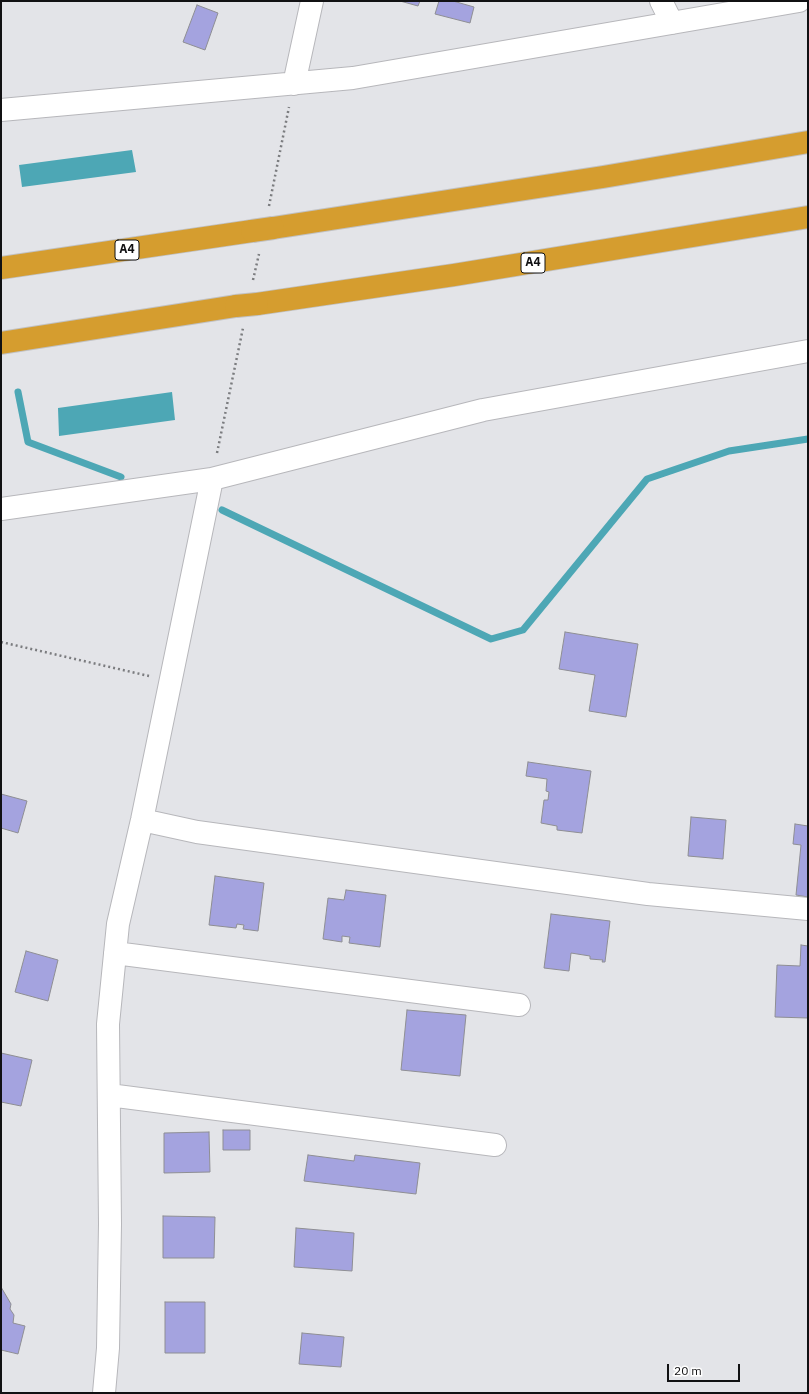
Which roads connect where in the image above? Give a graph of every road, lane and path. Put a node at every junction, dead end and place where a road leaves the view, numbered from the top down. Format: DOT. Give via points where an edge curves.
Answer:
graph roads {
  1 [pos="312,1"];
  2 [pos="661,1"];
  3 [pos="799,1"];
  4 [pos="672,23"];
  5 [pos="294,84"];
  6 [pos="1,110"];
  7 [pos="808,142"];
  8 [pos="808,217"];
  9 [pos="1,268"];
  10 [pos="1,343"];
  11 [pos="808,351"];
  12 [pos="212,479"];
  13 [pos="1,509"];
  14 [pos="1,642"];
  15 [pos="171,681"];
  16 [pos="142,820"];
  17 [pos="808,909"];
  18 [pos="116,953"];
  19 [pos="519,1005"];
  20 [pos="109,1095"];
  21 [pos="495,1145"];
  22 [pos="104,1393"];
  1 -- 5 [label="street"];
  2 -- 4 [label="street"];
  3 -- 4 [label="street"];
  4 -- 5 [label="street" via="353,78"];
  5 -- 6 [label="street"];
  7 -- 9 [label="highway, A4" via="603,177"];
  8 -- 10 [label="highway, A4, bridge" via="462,274"];
  11 -- 12 [label="street" via="483,410"];
  12 -- 13 [label="street"];
  12 -- 15 [label="street"];
  14 -- 15 [label="path"];
  15 -- 16 [label="street"];
  16 -- 17 [label="street" via="196,832 648,894"];
  16 -- 18 [label="street" via="118,924"];
  18 -- 19 [label="street"];
  18 -- 20 [label="street" via="108,1024"];
  20 -- 21 [label="street"];
  20 -- 22 [label="street" via="110,1232 108,1348"];
}
